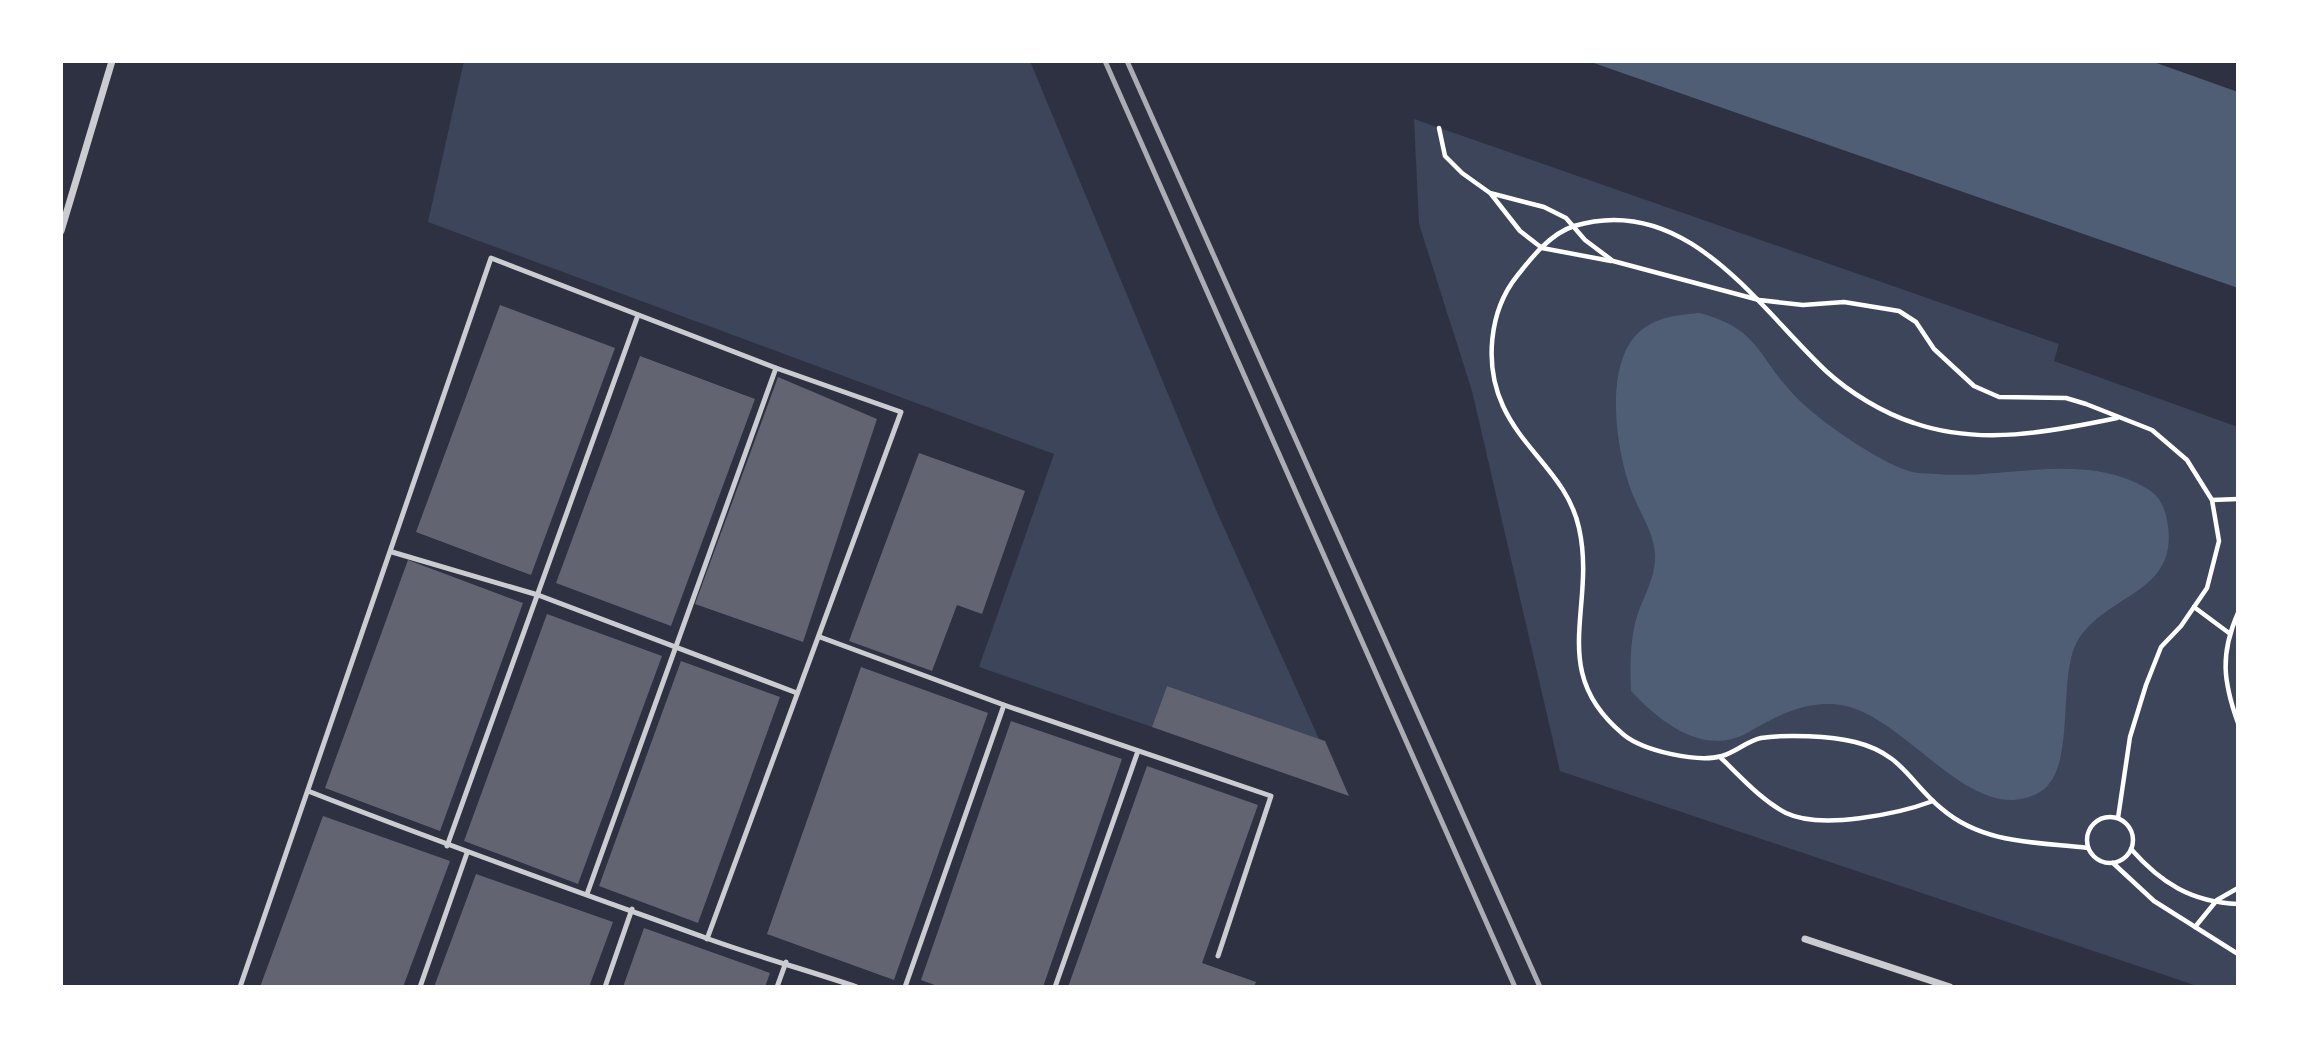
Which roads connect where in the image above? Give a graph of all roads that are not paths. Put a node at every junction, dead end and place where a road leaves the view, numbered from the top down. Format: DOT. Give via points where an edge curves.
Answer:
graph roads {
  1 [pos="112,61"];
  2 [pos="61,231"];
  3 [pos="638,315"];
  4 [pos="776,368"];
  5 [pos="392,552"];
  6 [pos="538,595"];
  7 [pos="820,636"];
  8 [pos="676,646"];
  9 [pos="797,693"];
  10 [pos="1004,705"];
  11 [pos="1138,751"];
  12 [pos="308,791"];
  13 [pos="447,846"];
  14 [pos="467,853"];
  15 [pos="587,894"];
  16 [pos="632,909"];
  17 [pos="707,939"];
  18 [pos="1805,939"];
  19 [pos="1218,956"];
  20 [pos="786,962"];
  21 [pos="240,987"];
  22 [pos="420,987"];
  23 [pos="604,987"];
  24 [pos="777,987"];
  25 [pos="857,987"];
  26 [pos="905,987"];
  27 [pos="1055,987"];
  28 [pos="1950,987"];
  1 -- 2 [label="street"];
  3 -- 4 [label="lane"];
  3 -- 5 [label="lane" via="491,258"];
  3 -- 6 [label="lane"];
  4 -- 7 [label="lane" via="901,412"];
  4 -- 8 [label="lane"];
  5 -- 6 [label="lane"];
  5 -- 12 [label="lane"];
  6 -- 8 [label="lane"];
  6 -- 13 [label="lane"];
  7 -- 9 [label="lane"];
  7 -- 10 [label="lane"];
  8 -- 9 [label="lane"];
  8 -- 15 [label="lane"];
  9 -- 17 [label="lane"];
  10 -- 11 [label="lane"];
  10 -- 26 [label="lane"];
  11 -- 19 [label="lane" via="1271,796"];
  11 -- 27 [label="lane"];
  12 -- 13 [label="lane"];
  12 -- 21 [label="lane"];
  13 -- 14 [label="lane"];
  14 -- 15 [label="lane"];
  14 -- 22 [label="lane"];
  15 -- 16 [label="lane"];
  16 -- 17 [label="lane"];
  16 -- 23 [label="lane"];
  17 -- 20 [label="lane"];
  18 -- 28 [label="street"];
  20 -- 24 [label="lane"];
  20 -- 25 [label="lane"];
}
